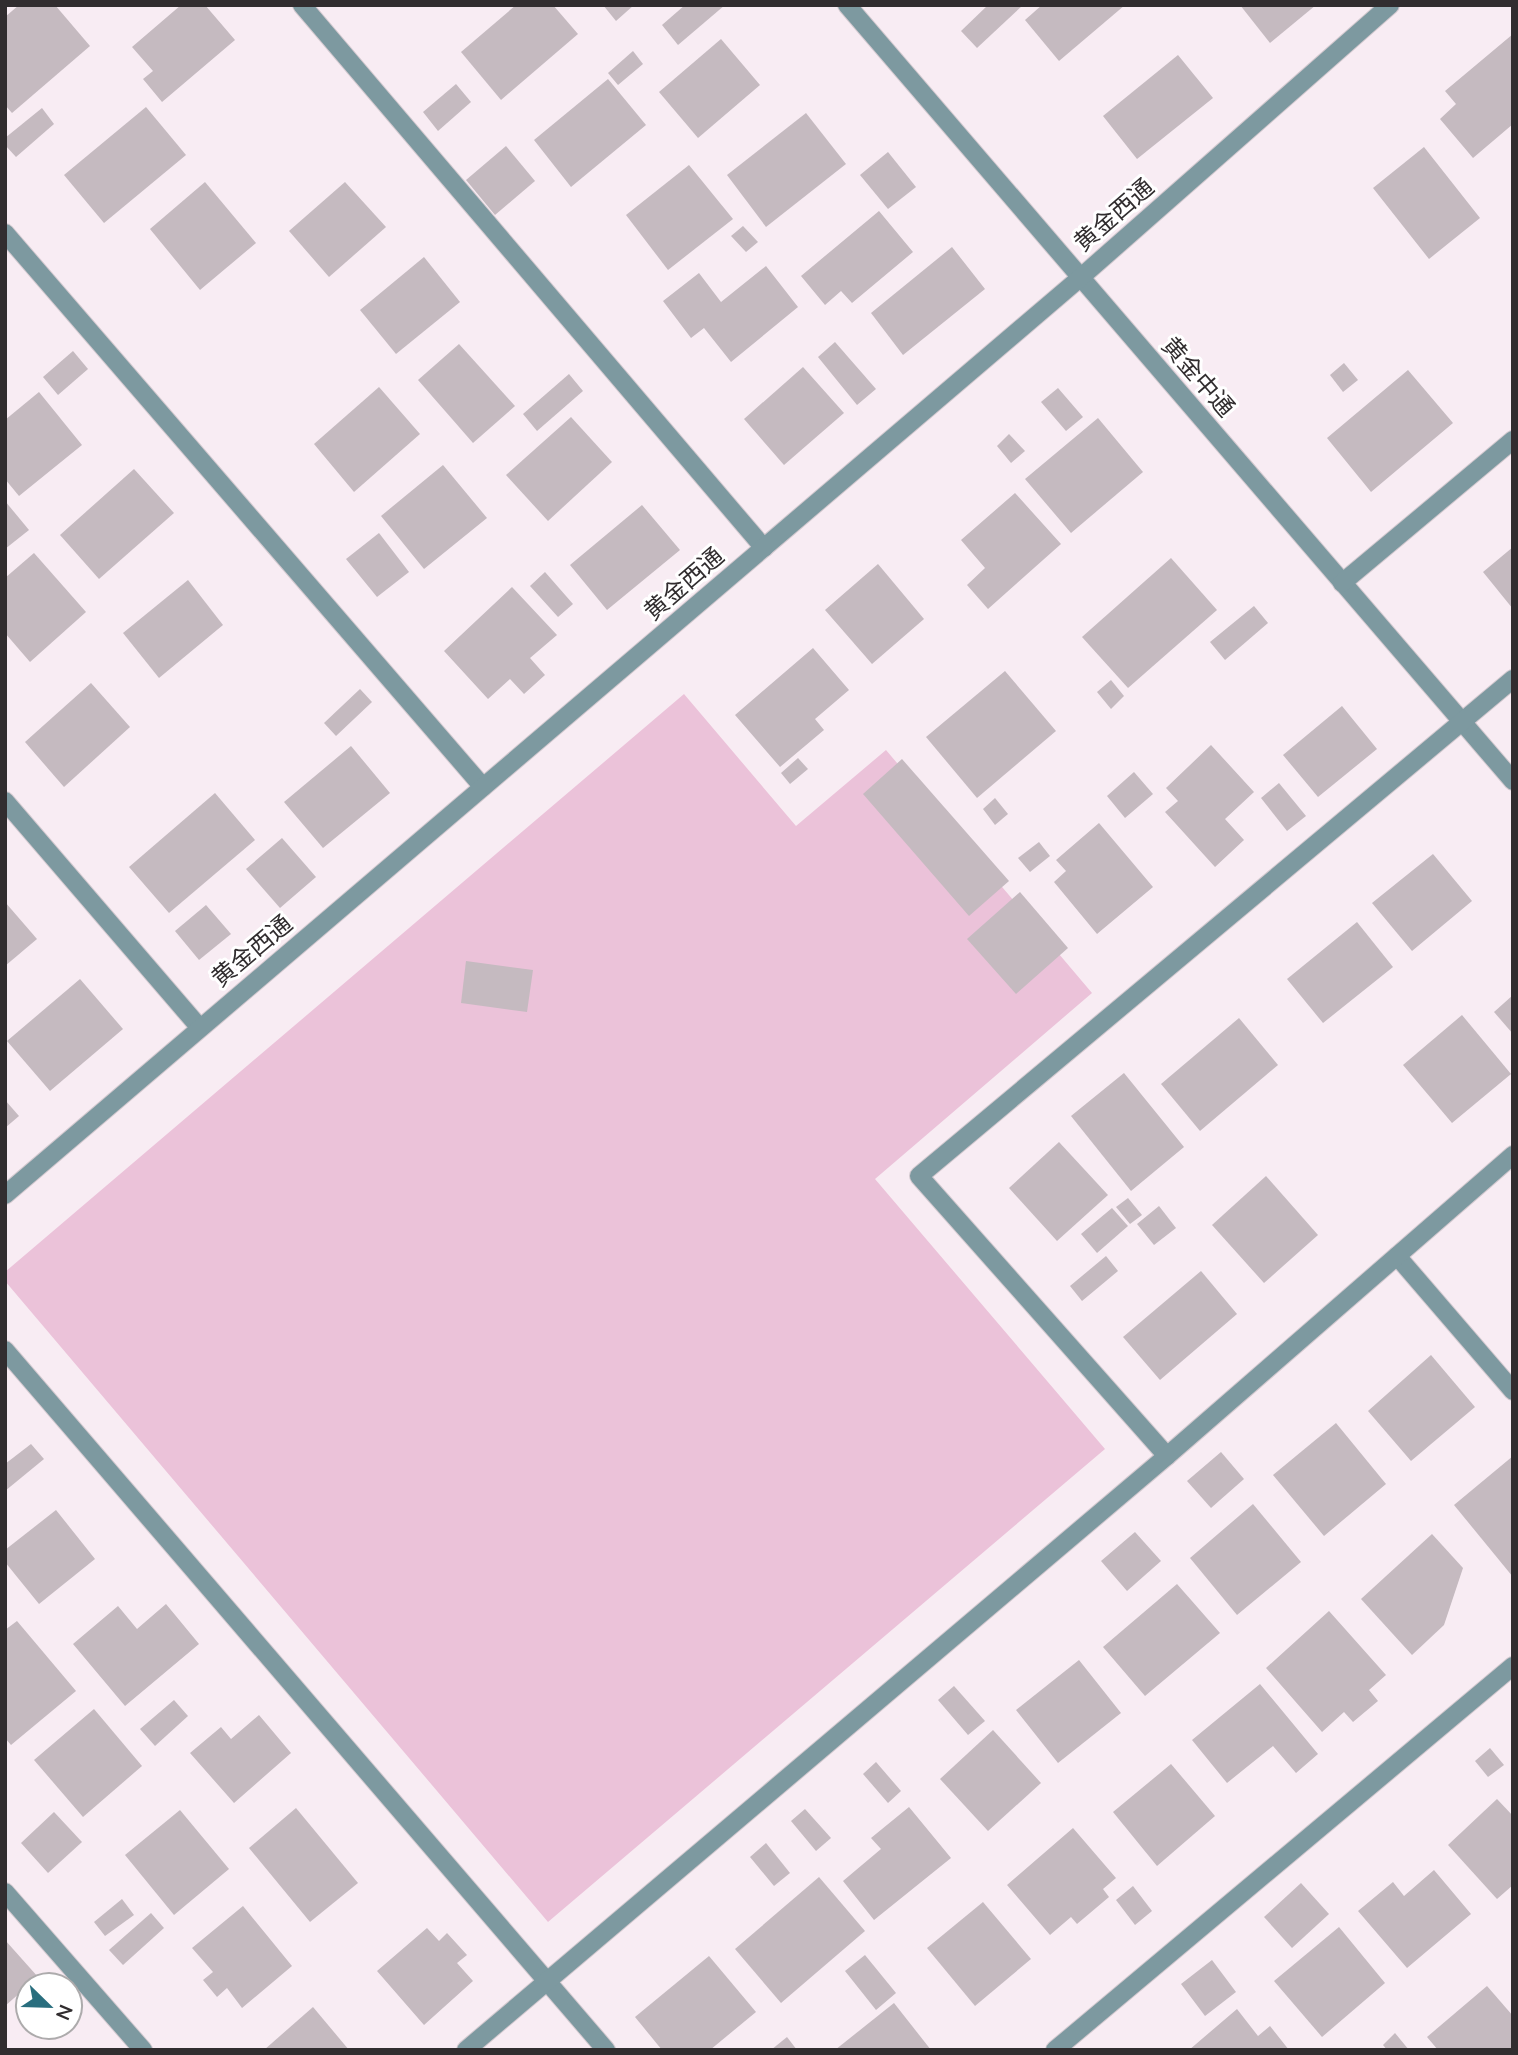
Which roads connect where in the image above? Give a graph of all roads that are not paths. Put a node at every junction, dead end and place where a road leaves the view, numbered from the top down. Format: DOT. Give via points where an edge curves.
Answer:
graph roads {
  1 [pos="302,5"];
  2 [pos="847,5"];
  3 [pos="1390,5"];
  4 [pos="5,233"];
  5 [pos="1080,278"];
  6 [pos="1513,440"];
  7 [pos="764,548"];
  8 [pos="1342,583"];
  9 [pos="1513,678"];
  10 [pos="1461,722"];
  11 [pos="1513,780"];
  12 [pos="483,787"];
  13 [pos="5,801"];
  14 [pos="200,1028"];
  15 [pos="1513,1155"];
  16 [pos="5,1195"];
  17 [pos="1397,1256"];
  18 [pos="5,1350"];
  19 [pos="1513,1391"];
  20 [pos="1167,1456"];
  21 [pos="1513,1666"];
  22 [pos="5,1892"];
  23 [pos="547,1982"];
  24 [pos="143,2050"];
  25 [pos="466,2050"];
  26 [pos="606,2050"];
  27 [pos="1055,2050"];
  1 -- 7 [label="street"];
  2 -- 5 [label="street, 黄金中通"];
  3 -- 5 [label="street, 黄金西通"];
  4 -- 12 [label="street"];
  5 -- 7 [label="street, 黄金西通"];
  5 -- 8 [label="street, 黄金中通"];
  6 -- 8 [label="street"];
  7 -- 12 [label="street, 黄金西通"];
  8 -- 10 [label="street, 黄金中通"];
  9 -- 10 [label="street"];
  10 -- 11 [label="street, 黄金中通"];
  10 -- 20 [label="street" via="919,1176"];
  12 -- 14 [label="street, 黄金西通"];
  13 -- 14 [label="street"];
  14 -- 16 [label="street, 黄金西通"];
  15 -- 17 [label="street"];
  17 -- 19 [label="street"];
  17 -- 20 [label="street"];
  18 -- 23 [label="street"];
  20 -- 23 [label="street"];
  21 -- 27 [label="street"];
  22 -- 24 [label="street"];
  23 -- 25 [label="street"];
  23 -- 26 [label="street"];
}
